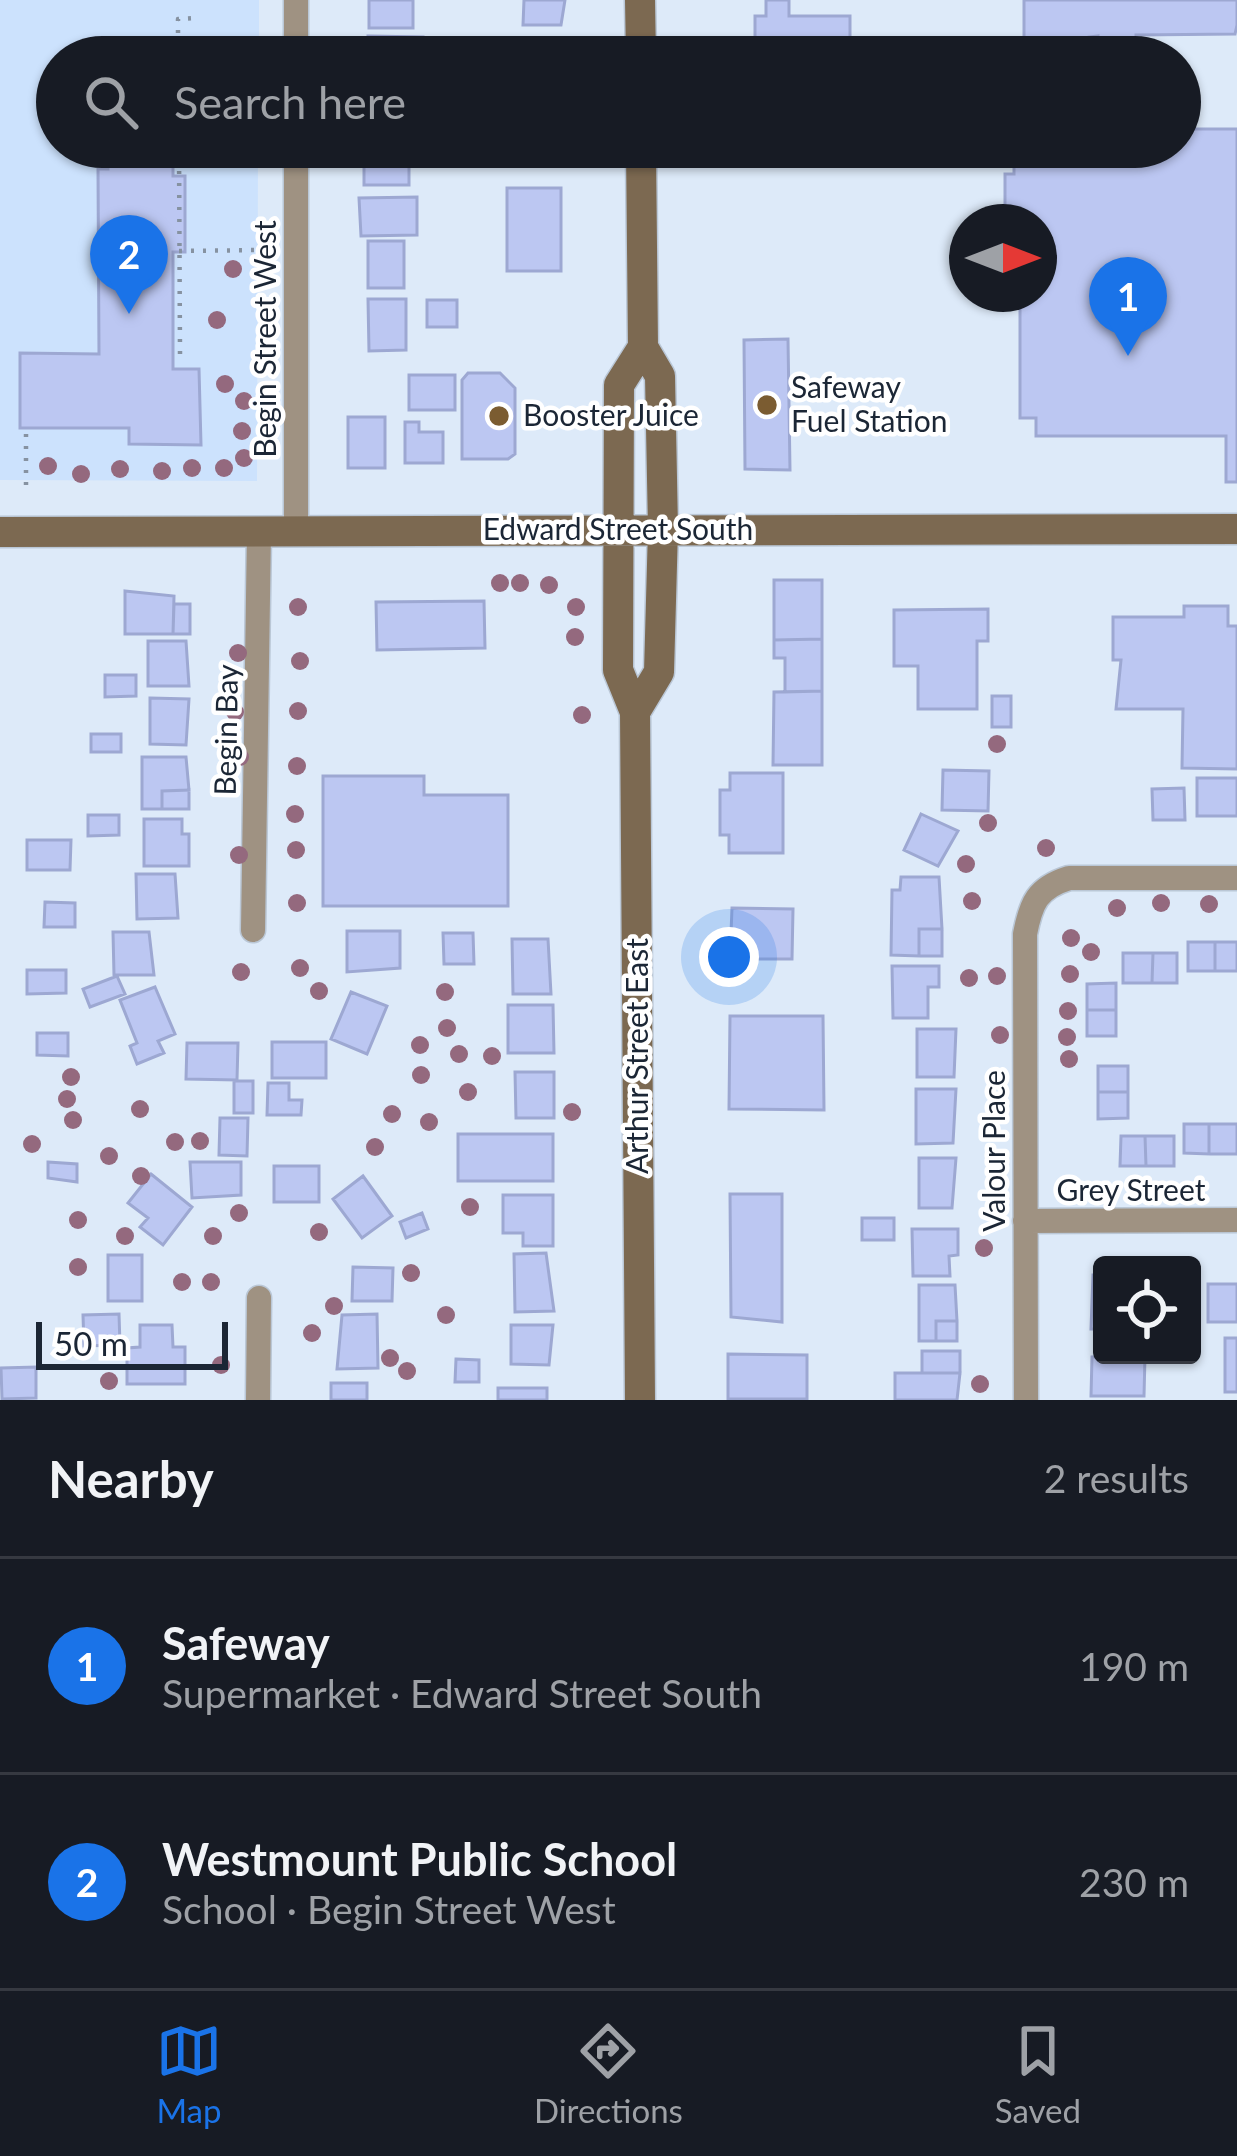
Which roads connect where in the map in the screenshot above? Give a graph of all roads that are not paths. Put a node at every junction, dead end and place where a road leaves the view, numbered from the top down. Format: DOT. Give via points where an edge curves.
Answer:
graph roads {
  1 [pos="296,0"];
  2 [pos="640,0"];
  3 [pos="296,36"];
  4 [pos="641,36"];
  5 [pos="296,168"];
  6 [pos="641,168"];
  7 [pos="643,347"];
  8 [pos="663,529"];
  9 [pos="619,530"];
  10 [pos="1237,530"];
  11 [pos="260,531"];
  12 [pos="296,531"];
  13 [pos="0,532"];
  14 [pos="635,712"];
  15 [pos="1237,878"];
  16 [pos="253,930"];
  17 [pos="1237,1220"];
  18 [pos="1025,1221"];
  19 [pos="259,1298"];
  20 [pos="258,1400"];
  21 [pos="640,1400"];
  22 [pos="1026,1400"];
  1 -- 3 [label="street"];
  2 -- 4 [label="main road"];
  5 -- 12 [label="street, Begin Street West"];
  6 -- 7 [label="main road"];
  7 -- 8 [label="main road, Arthur Street East" via="660,376"];
  7 -- 9 [label="main road, Arthur Street East" via="619,385"];
  8 -- 9 [label="main road, Edward Street South"];
  8 -- 10 [label="main road, Edward Street South"];
  8 -- 14 [label="main road, Arthur Street East" via="659,672"];
  9 -- 12 [label="main road, Edward Street South"];
  9 -- 14 [label="main road, Arthur Street East" via="619,670"];
  11 -- 12 [label="main road, Edward Street South"];
  11 -- 13 [label="main road, Edward Street South"];
  11 -- 16 [label="street, Begin Bay"];
  14 -- 21 [label="main road, Arthur Street East"];
  15 -- 18 [label="street, Valour Place" via="1069,878 1031,902"];
  17 -- 18 [label="street, Grey Street"];
  18 -- 22 [label="street, Valour Place"];
  19 -- 20 [label="street"];
}
